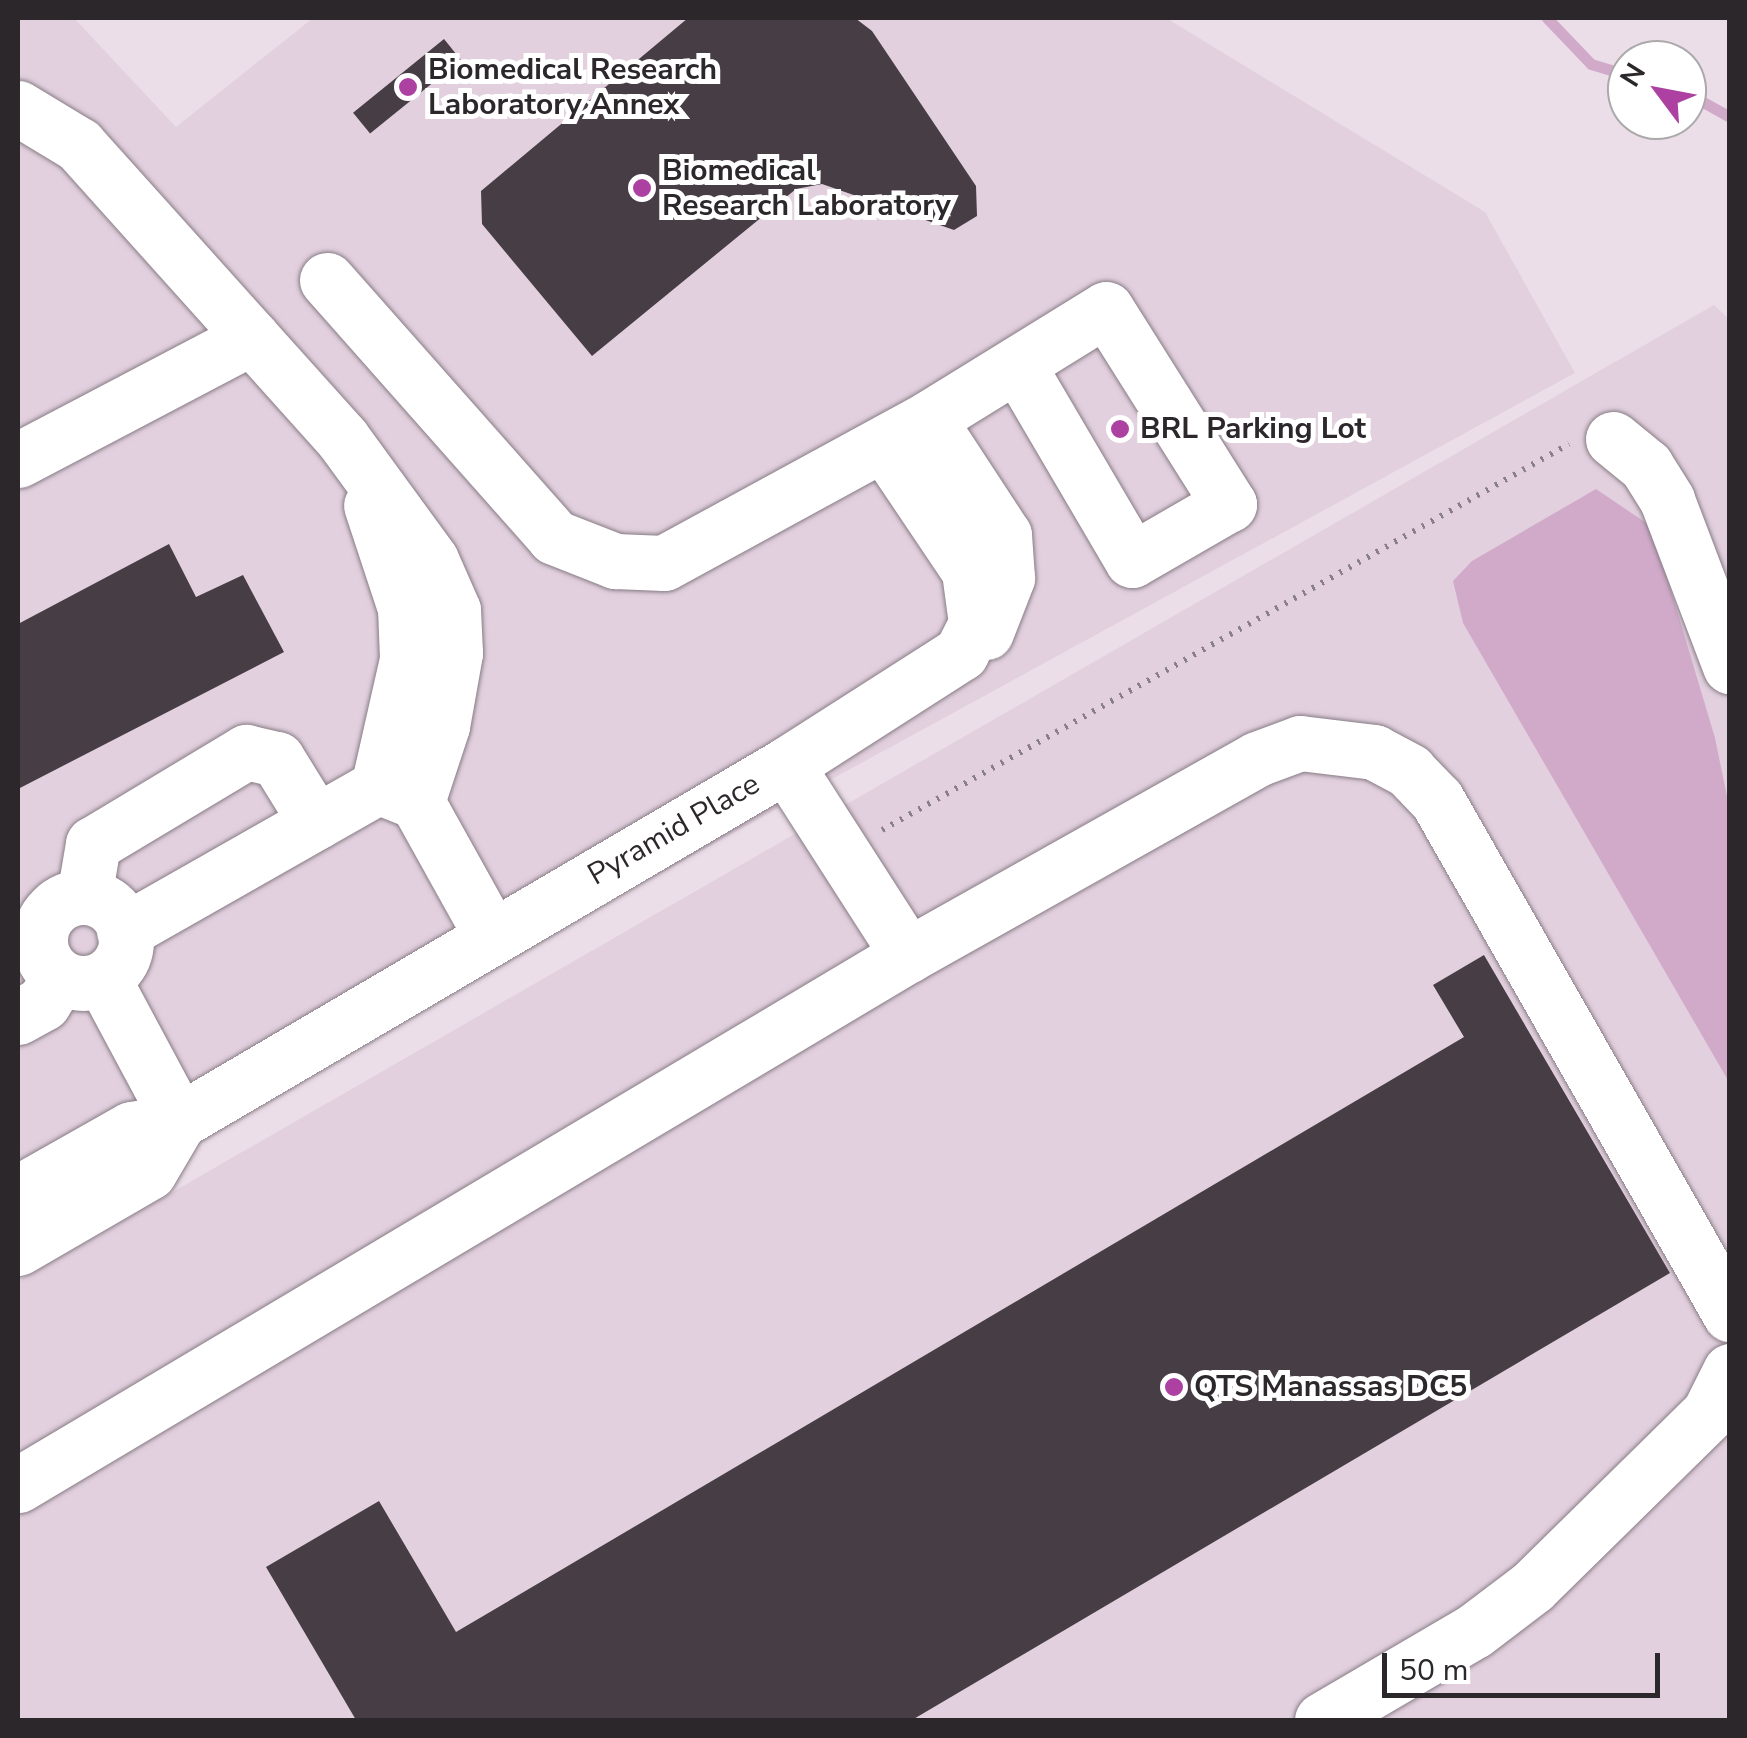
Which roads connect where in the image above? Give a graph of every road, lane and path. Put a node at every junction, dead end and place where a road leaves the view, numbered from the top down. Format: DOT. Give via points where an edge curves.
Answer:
graph roads {
  1 [pos="18,108"];
  2 [pos="327,280"];
  3 [pos="252,337"];
  4 [pos="1017,364"];
  5 [pos="906,432"];
  6 [pos="1613,439"];
  7 [pos="18,460"];
  8 [pos="1730,666"];
  9 [pos="786,765"];
  10 [pos="397,794"];
  11 [pos="316,822"];
  12 [pos="842,853"];
  13 [pos="72,936"];
  14 [pos="492,937"];
  15 [pos="908,955"];
  16 [pos="18,1017"];
  17 [pos="178,1120"];
  18 [pos="18,1193"];
  19 [pos="18,1248"];
  20 [pos="1730,1314"];
  21 [pos="1730,1371"];
  22 [pos="18,1485"];
  23 [pos="1322,1720"];
  1 -- 3 [label="street" via="78,145"];
  2 -- 5 [label="street" via="554,537 615,561 664,563"];
  3 -- 7 [label="street"];
  3 -- 10 [label="street" via="342,438 431,560 453,610 452,686"];
  4 -- 5 [label="street"];
  5 -- 9 [label="street, Pyramid Place" via="969,571 976,623 961,653"];
  6 -- 8 [label="street" via="1656,480"];
  6 -- 12 [label="path" via="1582,437"];
  9 -- 12 [label="street"];
  9 -- 14 [label="street, Pyramid Place"];
  10 -- 11 [label="street"];
  10 -- 14 [label="street"];
  11 -- 13 [label="street"];
  11 -- 13 [label="street" via="278,759 246,752 93,844"];
  12 -- 15 [label="street"];
  13 -- 16 [label="street" via="43,1003"];
  13 -- 17 [label="street"];
  14 -- 17 [label="street, Pyramid Place"];
  15 -- 20 [label="street" via="1278,749 1316,742 1374,752 1409,772 1437,800"];
  15 -- 22 [label="street"];
  17 -- 18 [label="street, Pyramid Place" via="131,1128"];
  17 -- 19 [label="street" via="149,1172"];
  21 -- 23 [label="street" via="1709,1412 1532,1587 1474,1631"];
}
